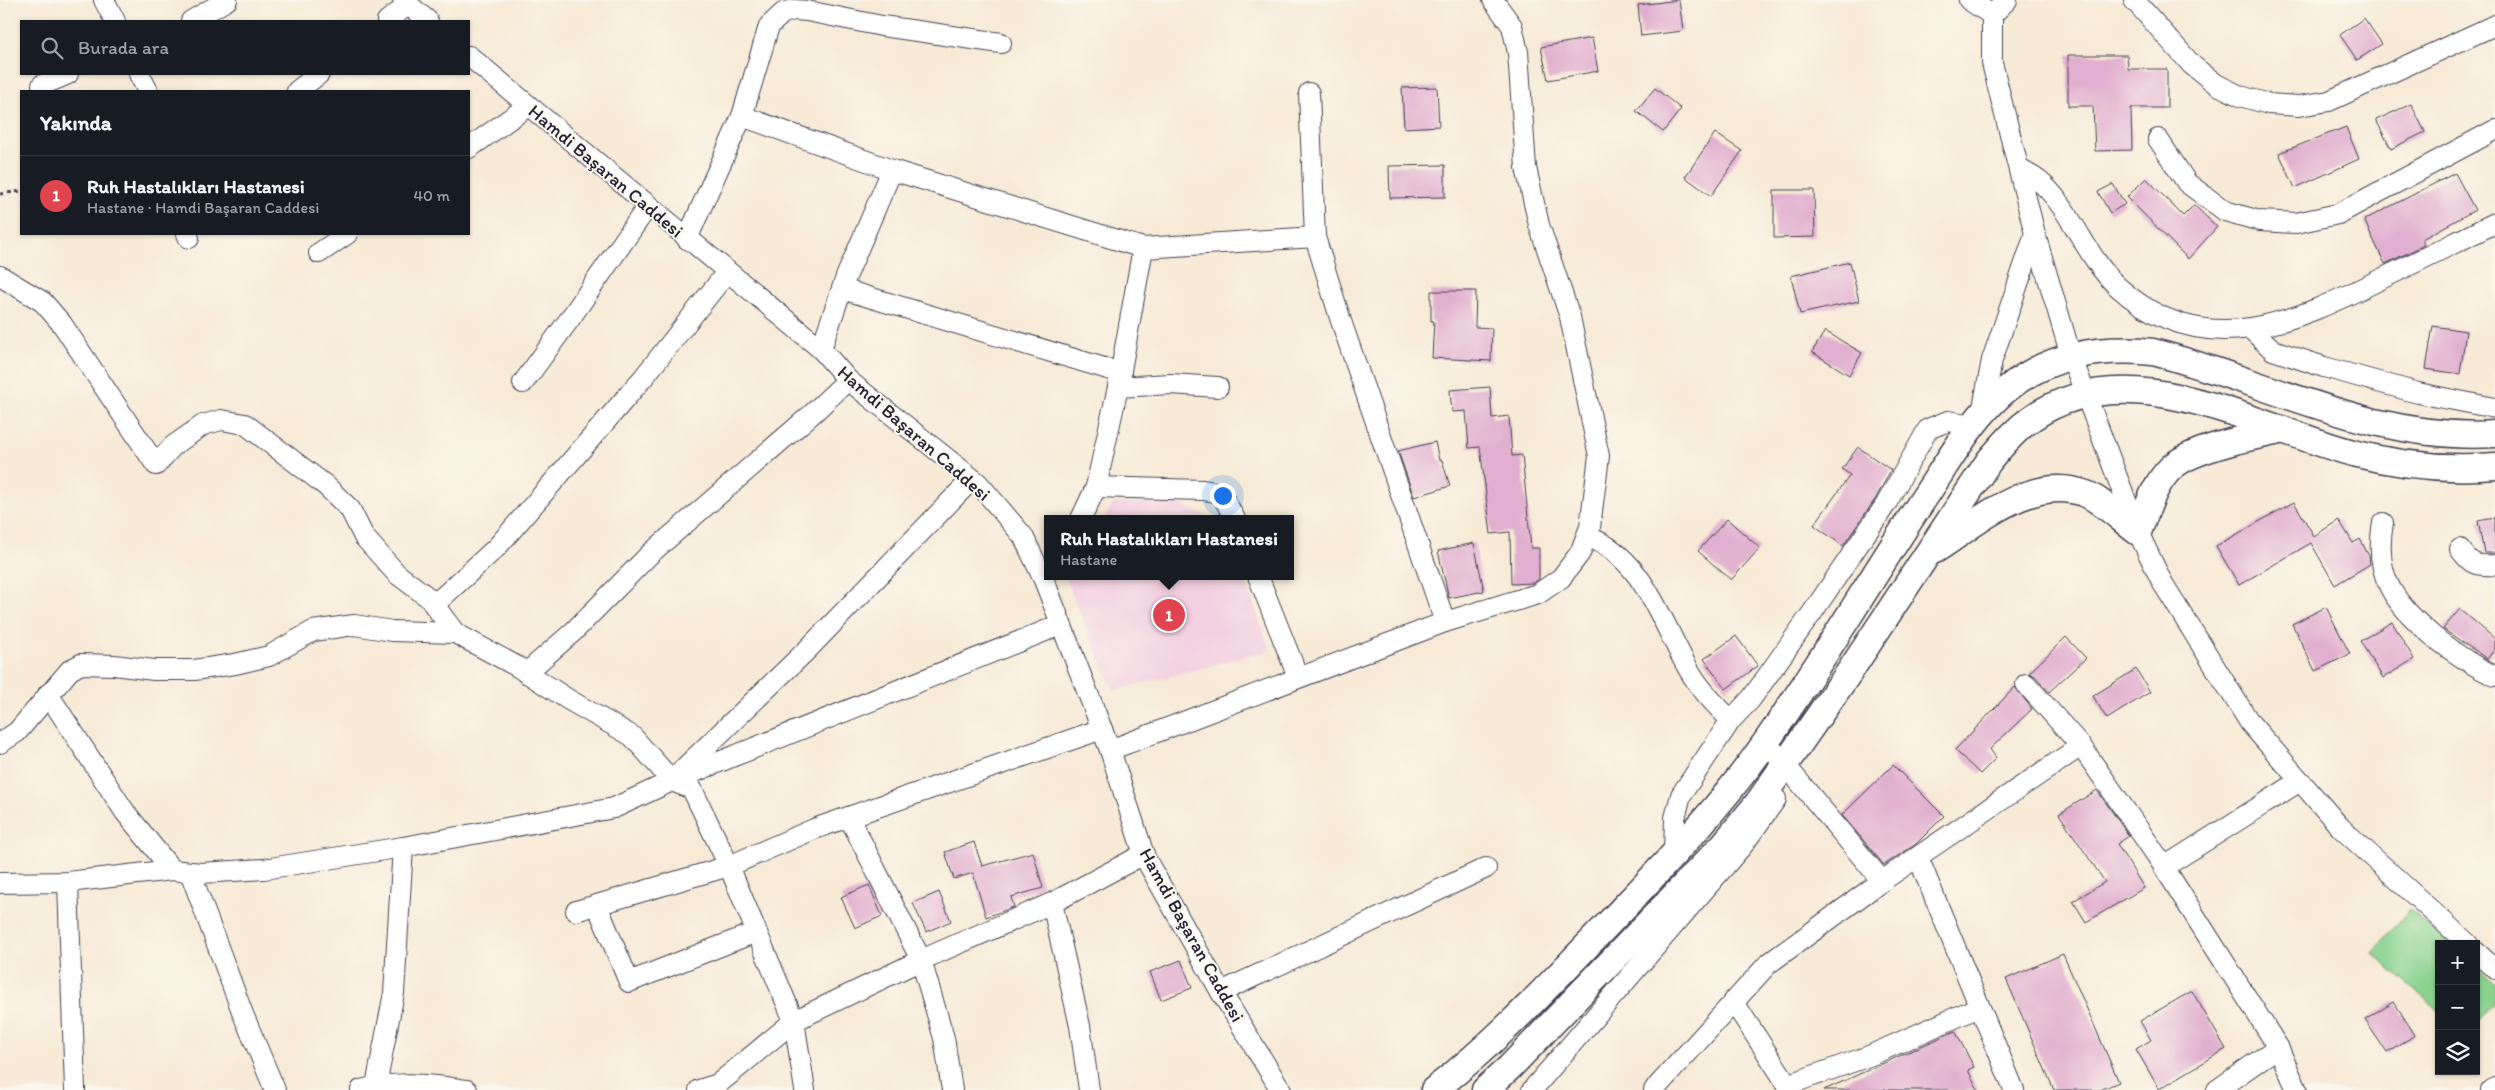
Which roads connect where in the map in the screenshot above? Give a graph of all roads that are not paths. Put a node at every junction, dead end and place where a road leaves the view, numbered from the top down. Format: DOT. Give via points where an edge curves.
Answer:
graph roads {
  1 [pos="104,0"];
  2 [pos="227,0"];
  3 [pos="1493,0"];
  4 [pos="1969,0"];
  5 [pos="2007,0"];
  6 [pos="2137,1"];
  7 [pos="406,2"];
  8 [pos="1992,15"];
  9 [pos="114,20"];
  10 [pos="193,20"];
  11 [pos="388,20"];
  12 [pos="427,20"];
  13 [pos="2495,25"];
  14 [pos="1001,43"];
  15 [pos="470,57"];
  16 [pos="66,75"];
  17 [pos="140,75"];
  18 [pos="318,75"];
  19 [pos="42,85"];
  20 [pos="147,90"];
  21 [pos="298,90"];
  22 [pos="1309,93"];
  23 [pos="528,106"];
  24 [pos="742,116"];
  25 [pos="2495,130"];
  26 [pos="2158,139"];
  27 [pos="470,147"];
  28 [pos="2019,169"];
  29 [pos="892,170"];
  30 [pos="648,206"];
  31 [pos="2495,223"];
  32 [pos="2035,234"];
  33 [pos="345,235"];
  34 [pos="1315,237"];
  35 [pos="687,239"];
  36 [pos="1143,248"];
  37 [pos="319,253"];
  38 [pos="727,272"];
  39 [pos="0,276"];
  40 [pos="842,289"];
  41 [pos="2250,329"];
  42 [pos="820,350"];
  43 [pos="2071,356"];
  44 [pos="848,380"];
  45 [pos="1119,380"];
  46 [pos="523,383"];
  47 [pos="1218,387"];
  48 [pos="2085,394"];
  49 [pos="2495,408"];
  50 [pos="1978,419"];
  51 [pos="2286,430"];
  52 [pos="2495,434"];
  53 [pos="2495,466"];
  54 [pos="972,479"];
  55 [pos="1096,487"];
  56 [pos="1083,515"];
  57 [pos="1233,515"];
  58 [pos="2383,523"];
  59 [pos="2138,532"];
  60 [pos="1588,537"];
  61 [pos="2460,549"];
  62 [pos="1928,554"];
  63 [pos="2495,565"];
  64 [pos="1044,573"];
  65 [pos="1047,580"];
  66 [pos="1260,580"];
  67 [pos="434,605"];
  68 [pos="1446,622"];
  69 [pos="1060,625"];
  70 [pos="455,633"];
  71 [pos="526,673"];
  72 [pos="2495,676"];
  73 [pos="1298,677"];
  74 [pos="2026,684"];
  75 [pos="48,694"];
  76 [pos="1730,720"];
  77 [pos="1102,729"];
  78 [pos="1766,742"];
  79 [pos="0,743"];
  80 [pos="2081,746"];
  81 [pos="1110,750"];
  82 [pos="1789,770"];
  83 [pos="672,781"];
  84 [pos="2300,781"];
  85 [pos="849,817"];
  86 [pos="403,847"];
  87 [pos="1144,854"];
  88 [pos="1674,854"];
  89 [pos="1918,858"];
  90 [pos="729,866"];
  91 [pos="2164,867"];
  92 [pos="1486,868"];
  93 [pos="181,871"];
  94 [pos="1882,881"];
  95 [pos="68,882"];
  96 [pos="0,883"];
  97 [pos="1052,903"];
  98 [pos="597,905"];
  99 [pos="576,911"];
  100 [pos="756,932"];
  101 [pos="2464,940"];
  102 [pos="2480,956"];
  103 [pos="921,960"];
  104 [pos="2495,969"];
  105 [pos="1221,992"];
  106 [pos="1733,1001"];
  107 [pos="1980,1006"];
  108 [pos="794,1021"];
  109 [pos="2278,1047"];
  110 [pos="1789,1087"];
  111 [pos="369,1088"];
  112 [pos="2495,1088"];
  113 [pos="75,1090"];
  114 [pos="274,1090"];
  115 [pos="468,1090"];
  116 [pos="699,1090"];
  117 [pos="806,1090"];
  118 [pos="952,1090"];
  119 [pos="1089,1090"];
  120 [pos="1281,1090"];
  121 [pos="1434,1090"];
  122 [pos="1485,1090"];
  123 [pos="1532,1090"];
  124 [pos="1654,1090"];
  125 [pos="2014,1090"];
  126 [pos="2217,1090"];
  127 [pos="2297,1090"];
  128 [pos="2491,1090"];
  1 -- 9 [label="street"];
  2 -- 10 [label="street"];
  3 -- 60 [label="street" via="1512,26 1518,52 1526,168 1539,225 1570,318 1599,456"];
  4 -- 8 [label="street"];
  5 -- 8 [label="street"];
  6 -- 13 [label="street" via="2192,64 2216,84 2240,96 2269,104 2299,106 2329,101"];
  7 -- 11 [label="street"];
  7 -- 12 [label="street"];
  8 -- 28 [label="street" via="1992,63"];
  14 -- 24 [label="street" via="882,26 807,11 789,11 775,18 769,26"];
  15 -- 23 [label="street, Hamdi Başaran Caddesi"];
  16 -- 19 [label="street"];
  17 -- 20 [label="street"];
  18 -- 21 [label="street"];
  22 -- 34 [label="street"];
  23 -- 27 [label="street"];
  23 -- 30 [label="street, Hamdi Başaran Caddesi"];
  24 -- 29 [label="street"];
  24 -- 35 [label="street"];
  25 -- 26 [label="street" via="2338,214 2296,223 2260,221 2225,210 2187,183"];
  28 -- 32 [label="street"];
  28 -- 41 [label="street" via="2039,181 2057,201 2093,259 2133,299 2173,320 2195,327 2234,331"];
  29 -- 36 [label="street"];
  29 -- 40 [label="street"];
  30 -- 35 [label="street, Hamdi Başaran Caddesi"];
  30 -- 46 [label="street"];
  31 -- 41 [label="street" via="2345,297 2284,322"];
  32 -- 43 [label="street"];
  32 -- 50 [label="street" via="1992,360"];
  33 -- 37 [label="street"];
  34 -- 36 [label="street"];
  34 -- 68 [label="street" via="1340,321"];
  35 -- 38 [label="street, Hamdi Başaran Caddesi"];
  36 -- 45 [label="street"];
  38 -- 42 [label="street, Hamdi Başaran Caddesi"];
  38 -- 67 [label="street" via="642,378 497,547"];
  39 -- 67 [label="street" via="43,302 62,324 156,465 173,446 203,425 221,420 245,424 325,485 350,509 364,537 396,574"];
  40 -- 42 [label="street"];
  40 -- 45 [label="street"];
  41 -- 49 [label="street" via="2273,350 2324,367 2418,393"];
  42 -- 44 [label="street, Hamdi Başaran Caddesi"];
  43 -- 48 [label="street"];
  43 -- 50 [label="main road" via="2030,373 2007,389"];
  43 -- 52 [label="main road" via="2096,350 2153,352 2348,417 2440,434"];
  44 -- 54 [label="street, Hamdi Başaran Caddesi"];
  44 -- 71 [label="street" via="652,553 574,632"];
  45 -- 47 [label="street"];
  45 -- 55 [label="street"];
  48 -- 51 [label="main road" via="2142,390"];
  48 -- 59 [label="street"];
  48 -- 62 [label="main road" via="2060,402 2032,418 2010,437 1989,461"];
  50 -- 76 [label="street" via="1948,422 1928,429 1886,504 1812,613 1751,699"];
  50 -- 78 [label="main road"];
  51 -- 53 [label="main road" via="2351,453 2387,461 2434,467"];
  51 -- 59 [label="main road" via="2199,452 2172,467 2153,494"];
  54 -- 64 [label="street, Hamdi Başaran Caddesi" via="1023,536"];
  54 -- 83 [label="street" via="808,649"];
  55 -- 56 [label="street"];
  55 -- 57 [label="street" via="1221,493"];
  58 -- 72 [label="street" via="2380,554 2383,572 2401,607 2459,657"];
  59 -- 62 [label="main road" via="2088,494 2058,487 2032,492 2000,508"];
  59 -- 84 [label="street" via="2162,582 2250,723"];
  60 -- 68 [label="street" via="1562,578 1538,594"];
  60 -- 76 [label="street" via="1603,542 1624,559 1648,592 1689,671 1708,698"];
  61 -- 63 [label="street" via="2478,566"];
  62 -- 82 [label="main road"];
  65 -- 69 [label="street, Hamdi Başaran Caddesi"];
  66 -- 73 [label="street"];
  67 -- 70 [label="street"];
  68 -- 73 [label="street"];
  69 -- 77 [label="street, Hamdi Başaran Caddesi"];
  69 -- 83 [label="street"];
  70 -- 71 [label="street"];
  70 -- 75 [label="street" via="392,631 354,625 314,631 269,656 194,670 81,664 70,670"];
  71 -- 83 [label="street" via="632,736"];
  73 -- 81 [label="street"];
  74 -- 80 [label="street"];
  75 -- 79 [label="street" via="17,732"];
  75 -- 93 [label="street" via="125,812"];
  76 -- 88 [label="street" via="1681,795 1675,818"];
  77 -- 81 [label="street, Hamdi Başaran Caddesi"];
  77 -- 85 [label="street"];
  78 -- 82 [label="street"];
  78 -- 88 [label="main road"];
  80 -- 89 [label="street"];
  80 -- 91 [label="street"];
  81 -- 87 [label="street, Hamdi Başaran Caddesi"];
  82 -- 94 [label="street"];
  82 -- 122 [label="main road" via="1724,844"];
  82 -- 123 [label="street" via="1737,852"];
  83 -- 86 [label="street" via="614,808"];
  83 -- 90 [label="street" via="692,789"];
  84 -- 91 [label="street"];
  84 -- 101 [label="street" via="2341,828"];
  85 -- 90 [label="street"];
  85 -- 103 [label="street"];
  86 -- 93 [label="street" via="264,869"];
  86 -- 111 [label="street" via="394,993"];
  87 -- 97 [label="street"];
  87 -- 105 [label="street, Hamdi Başaran Caddesi"];
  88 -- 121 [label="main road" via="1519,1017 1474,1059"];
  89 -- 94 [label="street"];
  89 -- 107 [label="street"];
  90 -- 98 [label="street"];
  90 -- 100 [label="street"];
  91 -- 109 [label="street"];
  92 -- 105 [label="street"];
  93 -- 95 [label="street"];
  93 -- 114 [label="street"];
  94 -- 106 [label="street" via="1768,964"];
  95 -- 96 [label="street"];
  95 -- 113 [label="street"];
  97 -- 103 [label="street"];
  97 -- 119 [label="street" via="1080,1026"];
  98 -- 99 [label="street"];
  98 -- 100 [label="street" via="629,982"];
  100 -- 108 [label="street"];
  102 -- 104 [label="street"];
  103 -- 108 [label="street"];
  103 -- 118 [label="street" via="944,1038"];
  105 -- 120 [label="street, Hamdi Başaran Caddesi"];
  106 -- 110 [label="street"];
  106 -- 124 [label="street"];
  107 -- 110 [label="street" via="1869,1056"];
  107 -- 125 [label="street"];
  108 -- 116 [label="street" via="718,1084"];
  108 -- 117 [label="street"];
  109 -- 126 [label="street"];
  109 -- 127 [label="street"];
  111 -- 115 [label="street" via="414,1084"];
  112 -- 128 [label="street"];
}
